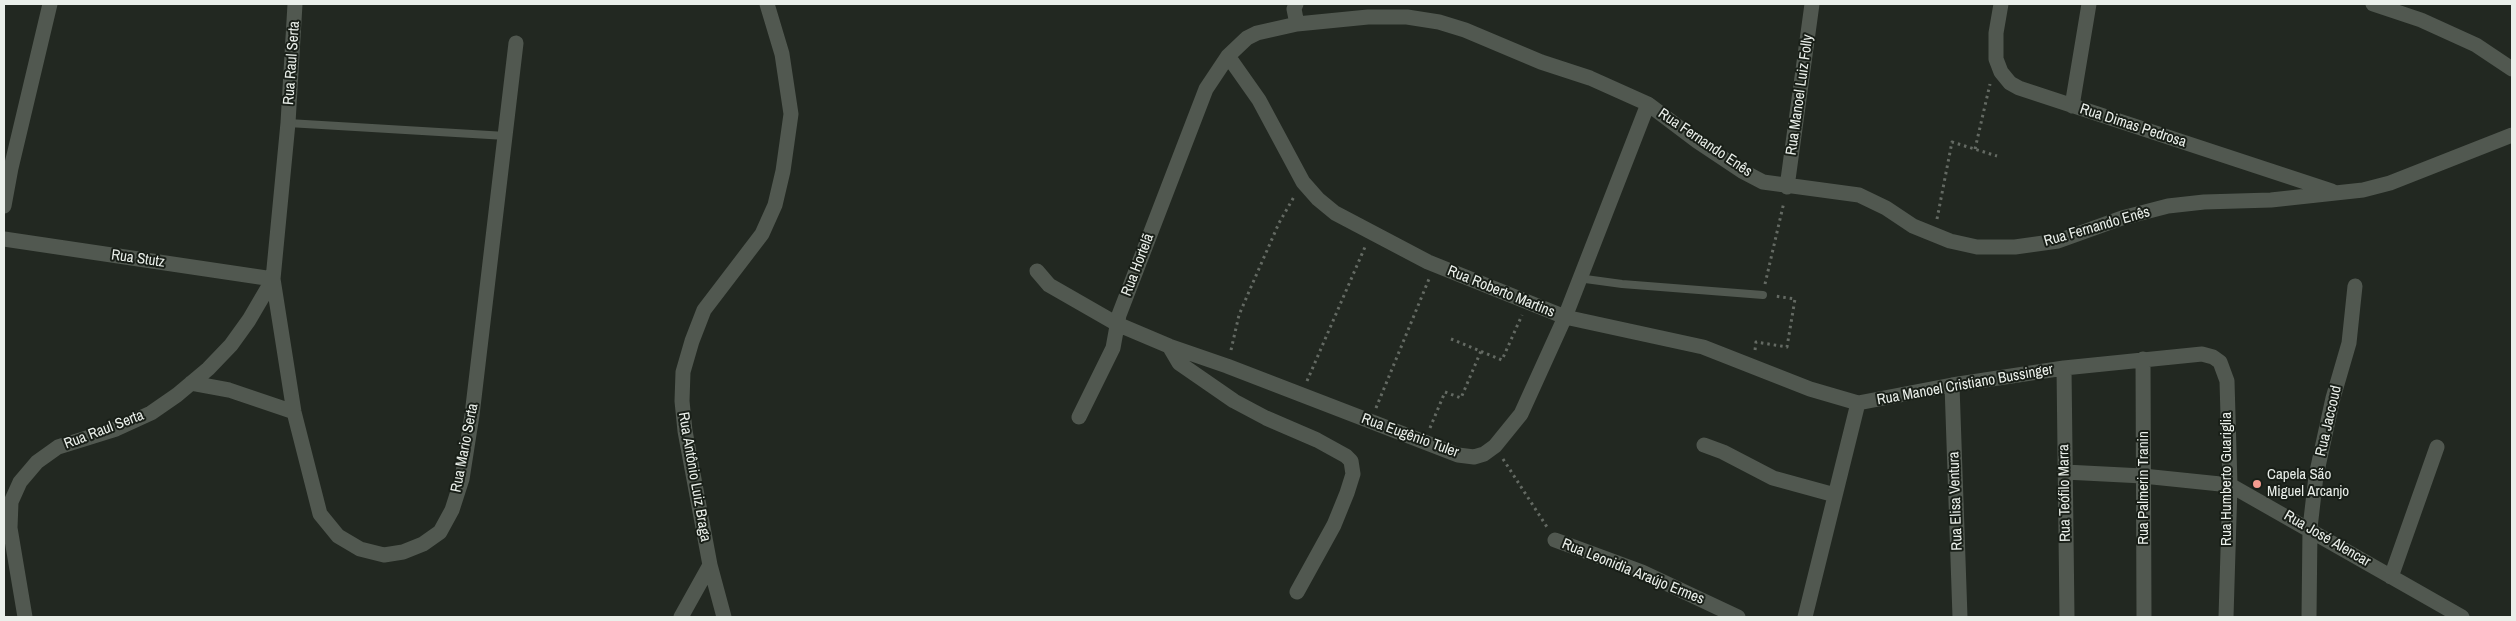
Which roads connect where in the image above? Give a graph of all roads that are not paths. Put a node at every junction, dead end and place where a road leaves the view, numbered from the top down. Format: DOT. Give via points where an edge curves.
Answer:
graph roads {
  1 [pos="50,4"];
  2 [pos="295,4"];
  3 [pos="767,4"];
  4 [pos="1812,4"];
  5 [pos="2001,4"];
  6 [pos="2089,4"];
  7 [pos="2373,4"];
  8 [pos="1294,10"];
  9 [pos="516,43"];
  10 [pos="1228,56"];
  11 [pos="2512,69"];
  12 [pos="1648,104"];
  13 [pos="2072,106"];
  14 [pos="1196,111"];
  15 [pos="288,124"];
  16 [pos="2512,135"];
  17 [pos="506,136"];
  18 [pos="1787,187"];
  19 [pos="2336,192"];
  20 [pos="4,206"];
  21 [pos="4,240"];
  22 [pos="1037,271"];
  23 [pos="273,278"];
  24 [pos="1578,278"];
  25 [pos="2355,286"];
  26 [pos="1763,295"];
  27 [pos="1565,317"];
  28 [pos="1117,324"];
  29 [pos="1169,346"];
  30 [pos="2202,354"];
  31 [pos="2143,359"];
  32 [pos="2064,368"];
  33 [pos="191,383"];
  34 [pos="1952,385"];
  35 [pos="1858,403"];
  36 [pos="294,412"];
  37 [pos="1079,417"];
  38 [pos="1704,445"];
  39 [pos="2437,447"];
  40 [pos="2065,472"];
  41 [pos="2143,476"];
  42 [pos="2230,485"];
  43 [pos="1835,495"];
  44 [pos="2310,528"];
  45 [pos="1555,540"];
  46 [pos="710,565"];
  47 [pos="2391,577"];
  48 [pos="1297,592"];
  49 [pos="25,617"];
  50 [pos="681,617"];
  51 [pos="724,617"];
  52 [pos="1738,617"];
  53 [pos="1804,617"];
  54 [pos="1960,617"];
  55 [pos="2066,617"];
  56 [pos="2144,617"];
  57 [pos="2226,617"];
  58 [pos="2309,617"];
  59 [pos="2462,617"];
  1 -- 20 [label="street"];
  2 -- 15 [label="street, Rua Raul Serta"];
  3 -- 46 [label="street, Rua Antônio Luiz Braga" via="782,54 791,114 784,171 775,205 762,234 704,310 683,372 685,431"];
  4 -- 18 [label="street, Rua Manoel Luiz Folly"];
  5 -- 13 [label="street, Rua Dimas Pedrosa" via="1996,33 1996,59 2000,72 2010,83"];
  6 -- 13 [label="street"];
  7 -- 11 [label="street" via="2421,20 2476,45"];
  8 -- 10 [label="street, Rua Fernando Enês" via="1241,43"];
  8 -- 12 [label="street, Rua Fernando Enês" via="1439,22 1590,78"];
  9 -- 17 [label="street, Rua Mario Serta"];
  10 -- 14 [label="street, Rua Fernando Enês"];
  10 -- 27 [label="street, Rua Roberto Martins" via="1259,100 1303,182 1335,213 1435,265"];
  12 -- 18 [label="street, Rua Fernando Enês" via="1742,171 1763,182"];
  12 -- 24 [label="street, Rua Eugênio Tuler"];
  13 -- 19 [label="street, Rua Dimas Pedrosa"];
  14 -- 28 [label="street, Rua Hortelã"];
  15 -- 17 [label="lane"];
  15 -- 23 [label="street, Rua Raul Serta"];
  16 -- 19 [label="street, Rua Fernando Enês" via="2390,184"];
  17 -- 36 [label="street, Rua Mario Serta" via="462,479 452,510 440,532 423,544 384,555 360,549 338,536 320,514"];
  18 -- 19 [label="street, Rua Fernando Enês" via="1859,195 1914,226 1950,241 2015,247 2058,241 2122,218 2168,206"];
  21 -- 23 [label="street, Rua Stutz"];
  22 -- 28 [label="street, Rua Eugênio Tuler" via="1049,285"];
  23 -- 33 [label="street, Rua Raul Serta" via="231,345"];
  23 -- 36 [label="street, Rua Mario Serta"];
  24 -- 26 [label="lane"];
  24 -- 27 [label="street, Rua Eugênio Tuler"];
  25 -- 44 [label="street, Rua Jaccoud" via="2349,343 2320,456"];
  27 -- 29 [label="street, Rua Eugênio Tuler" via="1521,414 1495,446 1484,454 1466,457"];
  27 -- 35 [label="street, Rua Roberto Martins" via="1704,347 1810,389"];
  28 -- 29 [label="street, Rua Eugênio Tuler"];
  28 -- 37 [label="street, Rua Hortelã" via="1113,348"];
  29 -- 48 [label="street" via="1180,363 1234,401 1317,440 1351,461 1353,474 1348,493"];
  30 -- 31 [label="street, Rua Manoel Cristiano Bussinger"];
  30 -- 42 [label="street, Rua Humberto Guariglia" via="2220,362 2227,381"];
  31 -- 32 [label="street, Rua Manoel Cristiano Bussinger"];
  31 -- 41 [label="street, Rua Palmerin Tranin"];
  32 -- 34 [label="street, Rua Manoel Cristiano Bussinger"];
  32 -- 40 [label="street, Rua Teófilo Marra"];
  33 -- 36 [label="street" via="229,390"];
  33 -- 49 [label="street, Rua Raul Serta" via="151,413 116,429 58,447 37,462 20,482 11,502 10,528"];
  34 -- 35 [label="street, Rua Manoel Cristiano Bussinger"];
  34 -- 54 [label="street, Rua Elisa Ventura"];
  35 -- 43 [label="street, Rua Manoel Cristiano Bussinger"];
  38 -- 43 [label="street" via="1774,478"];
  39 -- 47 [label="street"];
  40 -- 41 [label="street, Rua José Alencar"];
  40 -- 55 [label="street, Rua Teófilo Marra"];
  41 -- 42 [label="street, Rua José Alencar"];
  41 -- 56 [label="street, Rua Palmerin Tranin"];
  42 -- 44 [label="street, Rua José Alencar"];
  42 -- 57 [label="street, Rua Humberto Guariglia"];
  43 -- 53 [label="street, Rua Manoel Cristiano Bussinger"];
  44 -- 47 [label="street, Rua José Alencar"];
  44 -- 58 [label="street, Rua Jaccoud"];
  45 -- 52 [label="street, Rua Leonidia Araújo Ermes" via="1642,572"];
  46 -- 50 [label="street"];
  46 -- 51 [label="street, Rua Antônio Luiz Braga"];
  47 -- 59 [label="street, Rua José Alencar"];
}
